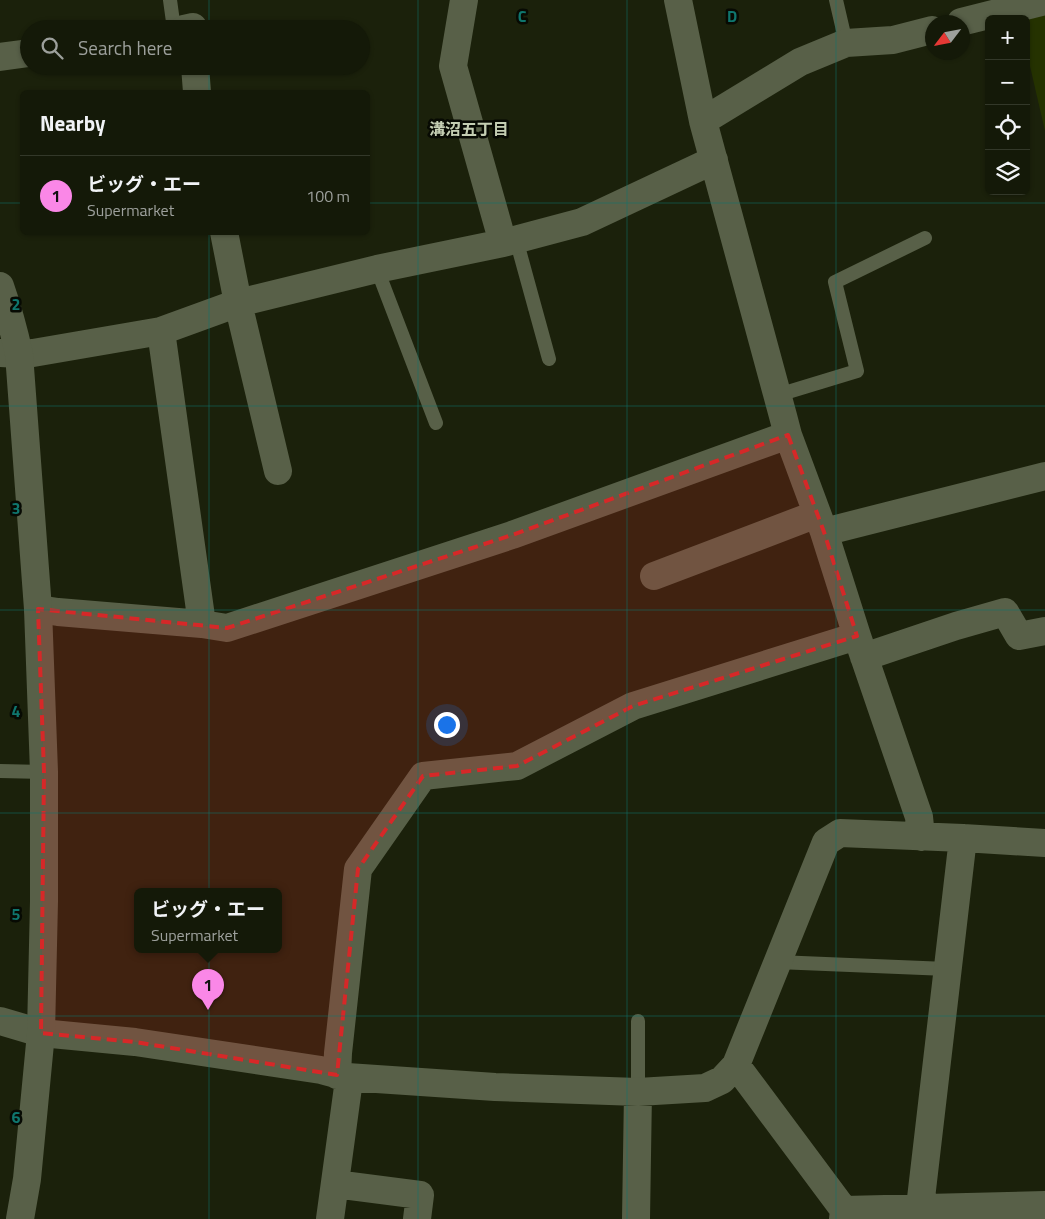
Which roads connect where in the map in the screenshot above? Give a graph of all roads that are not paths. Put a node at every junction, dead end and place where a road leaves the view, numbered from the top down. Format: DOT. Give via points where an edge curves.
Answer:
graph roads {
  1 [pos="170,0"];
  2 [pos="464,0"];
  3 [pos="678,0"];
  4 [pos="836,0"];
  5 [pos="1045,1"];
  6 [pos="173,20"];
  7 [pos="970,20"];
  8 [pos="925,32"];
  9 [pos="846,43"];
  10 [pos="20,54"];
  11 [pos="0,57"];
  12 [pos="196,75"];
  13 [pos="197,90"];
  14 [pos="703,121"];
  15 [pos="714,160"];
  16 [pos="225,235"];
  17 [pos="925,238"];
  18 [pos="509,241"];
  19 [pos="377,269"];
  20 [pos="0,286"];
  21 [pos="238,303"];
  22 [pos="161,331"];
  23 [pos="9,354"];
  24 [pos="549,359"];
  25 [pos="778,395"];
  26 [pos="436,423"];
  27 [pos="788,435"];
  28 [pos="278,471"];
  29 [pos="1045,476"];
  30 [pos="821,523"];
  31 [pos="654,576"];
  32 [pos="38,609"];
  33 [pos="202,624"];
  34 [pos="1045,631"];
  35 [pos="861,647"];
  36 [pos="0,771"];
  37 [pos="44,772"];
  38 [pos="921,837"];
  39 [pos="963,838"];
  40 [pos="1045,843"];
  41 [pos="777,962"];
  42 [pos="947,969"];
  43 [pos="0,1021"];
  44 [pos="638,1021"];
  45 [pos="41,1033"];
  46 [pos="736,1065"];
  47 [pos="342,1076"];
  48 [pos="638,1092"];
  49 [pos="335,1184"];
  50 [pos="1045,1205"];
  51 [pos="920,1208"];
  52 [pos="843,1214"];
  53 [pos="20,1219"];
  54 [pos="330,1219"];
  55 [pos="417,1219"];
  56 [pos="636,1219"];
  1 -- 6 [label="lane"];
  2 -- 18 [label="street" via="453,66"];
  3 -- 14 [label="street"];
  4 -- 9 [label="lane"];
  5 -- 7 [label="street"];
  8 -- 9 [label="street" via="893,40"];
  9 -- 14 [label="street" via="800,62"];
  10 -- 11 [label="street"];
  12 -- 13 [label="street"];
  14 -- 15 [label="street"];
  15 -- 18 [label="street" via="582,222"];
  15 -- 25 [label="street"];
  16 -- 21 [label="street"];
  17 -- 25 [label="lane" via="835,282 857,371"];
  18 -- 19 [label="street"];
  18 -- 24 [label="lane"];
  19 -- 21 [label="street"];
  19 -- 26 [label="lane"];
  20 -- 23 [label="street" via="8,310"];
  21 -- 22 [label="street"];
  21 -- 28 [label="street"];
  22 -- 23 [label="street" via="33,353"];
  22 -- 33 [label="street"];
  23 -- 32 [label="street"];
  25 -- 27 [label="street"];
  27 -- 30 [label="street"];
  27 -- 33 [label="street" via="512,536 227,628"];
  29 -- 30 [label="street"];
  30 -- 31 [label="street"];
  30 -- 35 [label="street"];
  32 -- 33 [label="street"];
  32 -- 37 [label="street"];
  34 -- 35 [label="street" via="1019,636 1005,612"];
  35 -- 38 [label="street" via="919,817"];
  35 -- 47 [label="street" via="633,706 517,766 422,776 358,869 338,1053"];
  36 -- 37 [label="lane"];
  37 -- 45 [label="street"];
  38 -- 39 [label="street"];
  38 -- 41 [label="street" via="840,833 826,842"];
  39 -- 40 [label="street"];
  39 -- 42 [label="street"];
  41 -- 42 [label="lane"];
  41 -- 46 [label="street"];
  42 -- 51 [label="street"];
  43 -- 45 [label="street"];
  44 -- 48 [label="lane"];
  45 -- 47 [label="street" via="135,1042 321,1070"];
  45 -- 53 [label="street"];
  46 -- 48 [label="street" via="722,1080 705,1088"];
  46 -- 52 [label="street"];
  47 -- 48 [label="street" via="495,1087"];
  47 -- 49 [label="street" via="348,1087"];
  48 -- 56 [label="street"];
  49 -- 54 [label="street"];
  49 -- 55 [label="street" via="420,1195"];
  50 -- 51 [label="street"];
  51 -- 52 [label="street"];
}
